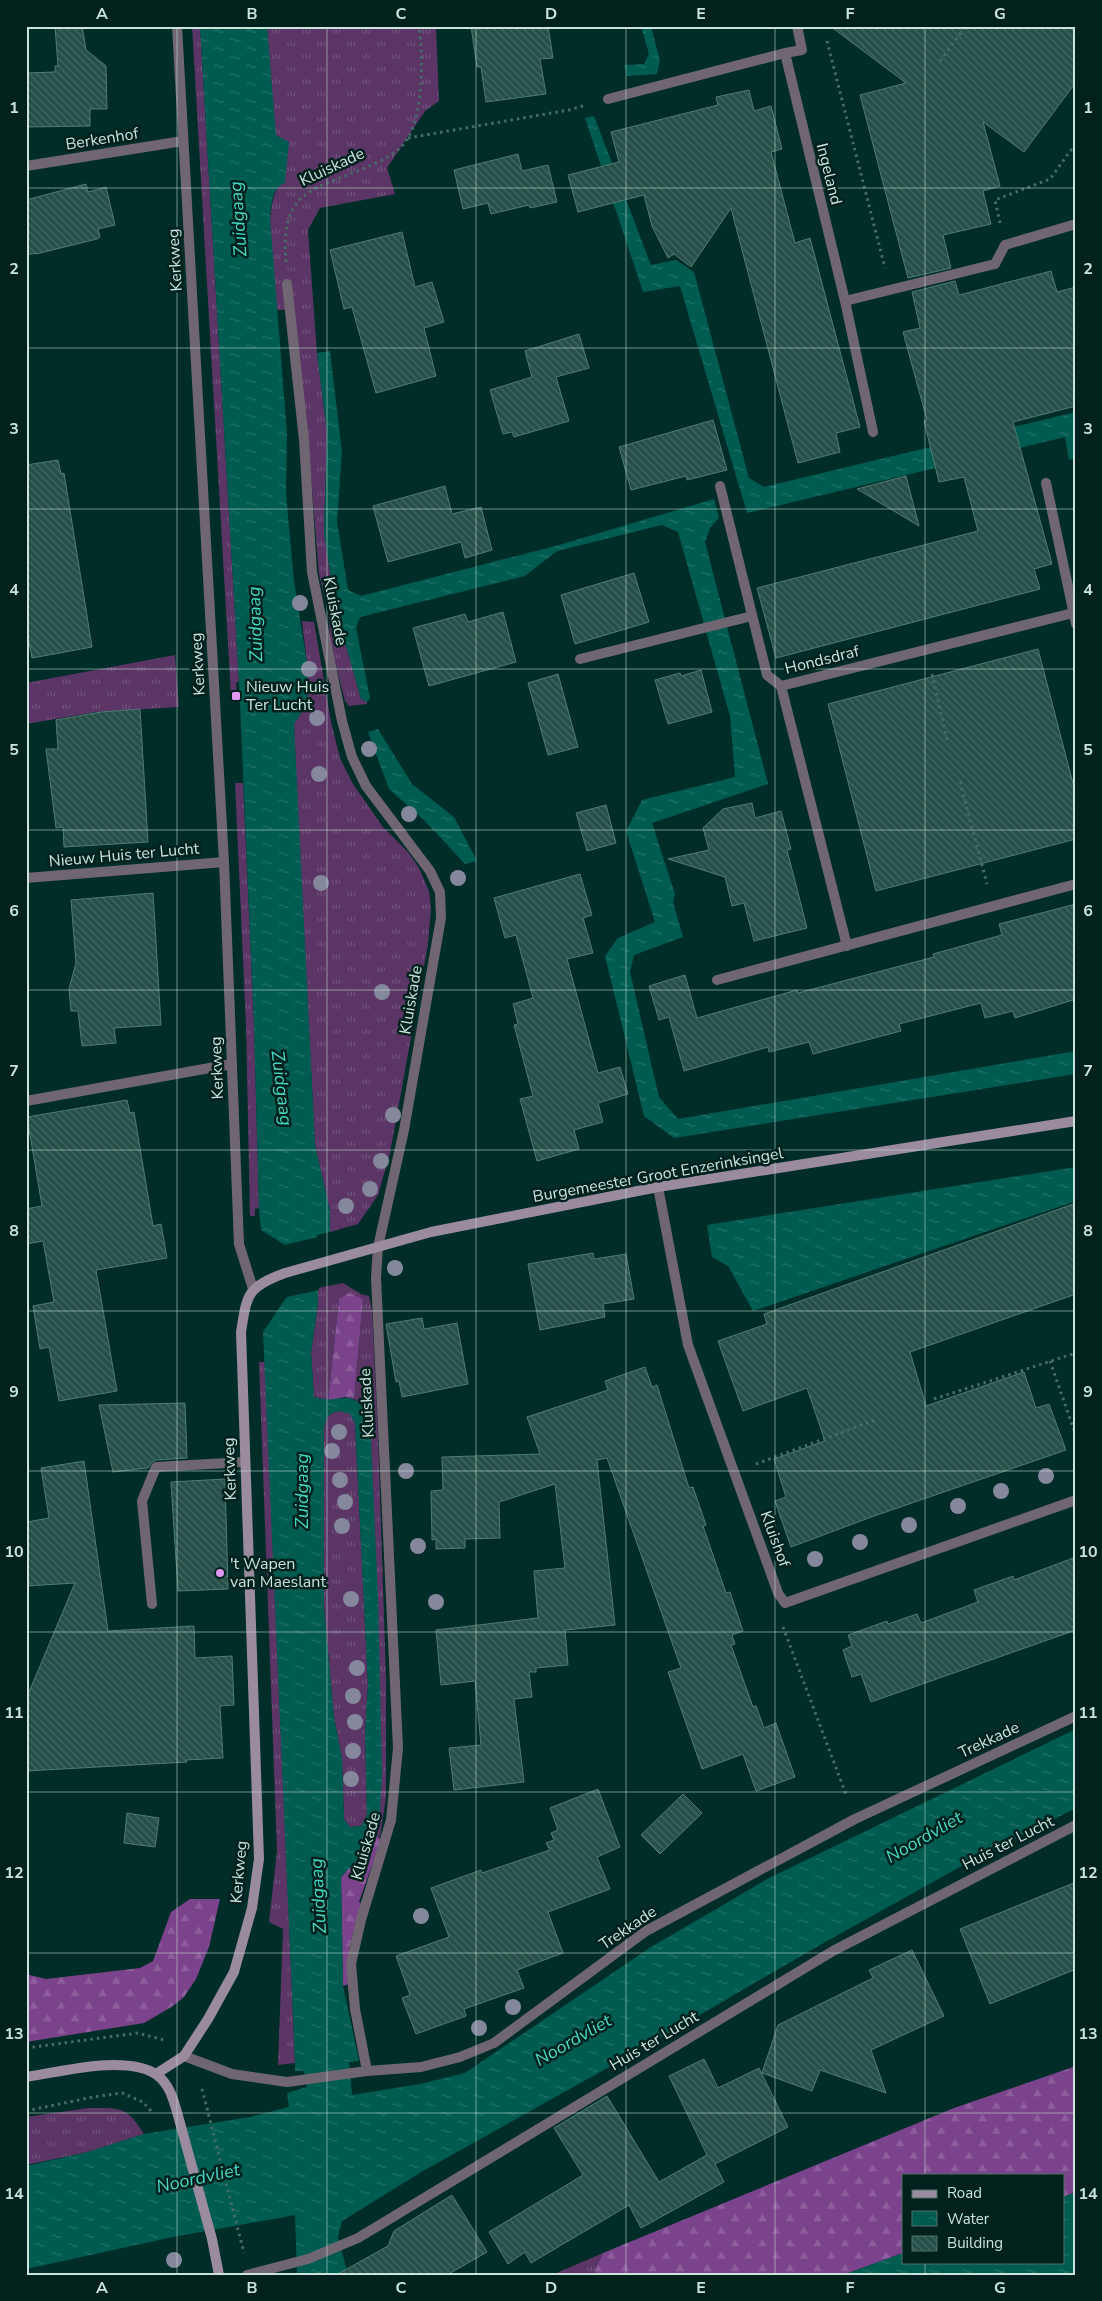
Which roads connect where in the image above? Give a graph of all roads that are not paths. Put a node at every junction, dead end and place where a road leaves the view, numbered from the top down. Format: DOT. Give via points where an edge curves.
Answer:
graph roads {
  1 [pos="177,26"];
  2 [pos="797,26"];
  3 [pos="785,53"];
  4 [pos="608,99"];
  5 [pos="183,141"];
  6 [pos="26,166"];
  7 [pos="1076,224"];
  8 [pos="287,284"];
  9 [pos="845,302"];
  10 [pos="873,432"];
  11 [pos="1046,483"];
  12 [pos="721,492"];
  13 [pos="1073,612"];
  14 [pos="752,616"];
  15 [pos="1076,624"];
  16 [pos="580,659"];
  17 [pos="781,686"];
  18 [pos="224,862"];
  19 [pos="26,878"];
  20 [pos="1076,884"];
  21 [pos="848,946"];
  22 [pos="717,980"];
  23 [pos="232,1064"];
  24 [pos="26,1101"];
  25 [pos="1076,1121"];
  26 [pos="658,1187"];
  27 [pos="378,1247"];
  28 [pos="253,1289"];
  29 [pos="245,1462"];
  30 [pos="1076,1500"];
  31 [pos="152,1604"];
  32 [pos="1076,1716"];
  33 [pos="1076,1826"];
  34 [pos="184,2056"];
  35 [pos="367,2071"];
  36 [pos="156,2074"];
  37 [pos="26,2077"];
  38 [pos="219,2275"];
  39 [pos="247,2275"];
  1 -- 5 [label="street, Kerkweg"];
  2 -- 3 [label="street" via="802,50"];
  3 -- 4 [label="street"];
  3 -- 9 [label="street, Ingeland"];
  5 -- 6 [label="street, Berkenhof"];
  5 -- 18 [label="street, Kerkweg"];
  7 -- 9 [label="street" via="1005,245 995,264"];
  8 -- 27 [label="street, Kluiskade" via="304,440 312,572 342,721 352,757 366,786 419,854 440,892 439,927 404,1130"];
  9 -- 10 [label="street, Ingeland"];
  11 -- 13 [label="street"];
  12 -- 14 [label="street"];
  13 -- 15 [label="street"];
  13 -- 17 [label="street, Hondsdraf"];
  14 -- 16 [label="street"];
  14 -- 17 [label="street" via="767,675"];
  17 -- 21 [label="street, Hondsdraf"];
  18 -- 19 [label="street, Nieuw Huis ter Lucht"];
  18 -- 23 [label="street, Kerkweg"];
  20 -- 21 [label="street"];
  21 -- 22 [label="street"];
  23 -- 24 [label="street"];
  23 -- 28 [label="street, Kerkweg" via="239,1244"];
  25 -- 26 [label="street, Burgemeester Groot Enzerinksingel"];
  26 -- 27 [label="street, Burgemeester Groot Enzerinksingel" via="431,1232"];
  26 -- 30 [label="street, Kluishof" via="688,1345 778,1593 785,1603"];
  27 -- 28 [label="street, Burgemeester Groot Enzerinksingel" via="285,1273"];
  27 -- 35 [label="street, Kluiskade" via="376,1278 398,1748 391,1820 351,1964 355,2009"];
  28 -- 29 [label="street, Kerkweg" via="245,1308 241,1332"];
  29 -- 31 [label="street" via="156,1468 142,1502"];
  29 -- 34 [label="street, Kerkweg" via="259,1859 252,1908 234,1972"];
  32 -- 35 [label="street, Trekkade" via="855,1819 646,1931 494,2043 460,2057 421,2067"];
  33 -- 39 [label="street, Huis ter Lucht" via="833,1951 358,2238 308,2259"];
  34 -- 35 [label="street, Trekkade" via="232,2074 287,2082"];
  34 -- 36 [label="street, Kerkweg"];
  36 -- 37 [label="street" via="132,2066 111,2065"];
  36 -- 38 [label="street" via="172,2094"];
}
